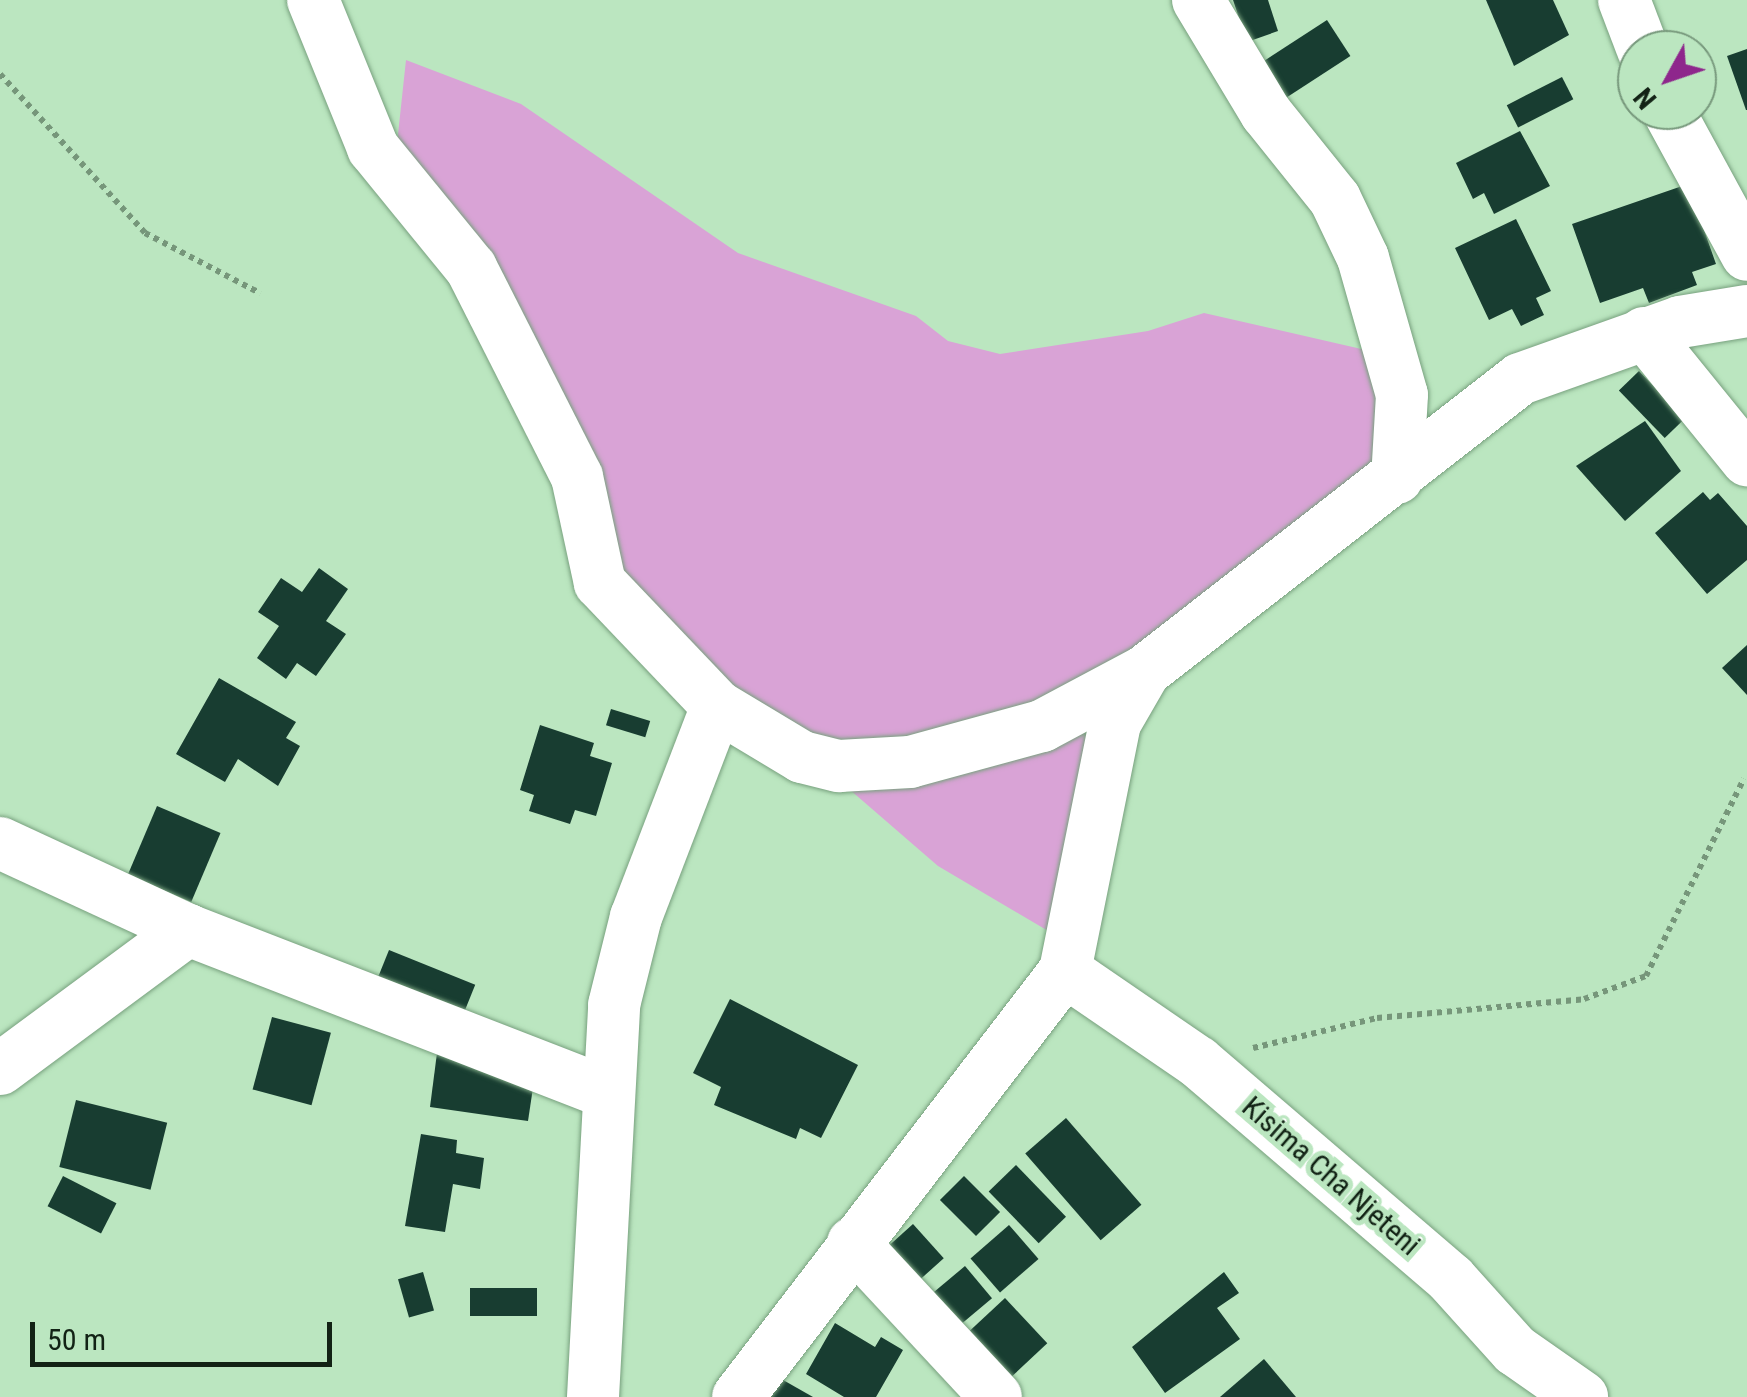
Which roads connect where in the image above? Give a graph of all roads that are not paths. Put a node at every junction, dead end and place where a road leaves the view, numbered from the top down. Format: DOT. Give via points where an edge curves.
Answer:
graph roads {
  1 [pos="313,0"];
  2 [pos="1198,0"];
  3 [pos="1624,0"];
  4 [pos="1635,30"];
  5 [pos="1679,130"];
  6 [pos="1747,255"];
  7 [pos="1747,310"];
  8 [pos="1644,333"];
  9 [pos="1747,460"];
  10 [pos="1397,478"];
  11 [pos="1145,672"];
  12 [pos="717,706"];
  13 [pos="0,843"];
  14 [pos="188,930"];
  15 [pos="1065,971"];
  16 [pos="0,1070"];
  17 [pos="605,1092"];
  18 [pos="853,1243"];
  19 [pos="592,1397"];
  20 [pos="738,1397"];
  21 [pos="996,1397"];
  22 [pos="1582,1397"];
  1 -- 12 [label="street" via="366,136 471,268 577,476 600,583 620,614"];
  2 -- 10 [label="street" via="1266,113 1335,198 1364,258 1402,394"];
  3 -- 4 [label="street"];
  5 -- 6 [label="street"];
  7 -- 8 [label="street"];
  8 -- 9 [label="street"];
  8 -- 10 [label="street" via="1520,379"];
  10 -- 11 [label="street"];
  11 -- 12 [label="street" via="1042,726 910,762 839,766 802,758"];
  11 -- 15 [label="street" via="1115,723"];
  12 -- 17 [label="street" via="636,917"];
  13 -- 14 [label="street"];
  14 -- 16 [label="street"];
  14 -- 17 [label="street"];
  15 -- 18 [label="street"];
  15 -- 22 [label="street, Kisima Cha Njeteni" via="1198,1062 1451,1279 1514,1350"];
  17 -- 19 [label="street"];
  18 -- 20 [label="street"];
  18 -- 21 [label="street"];
}
